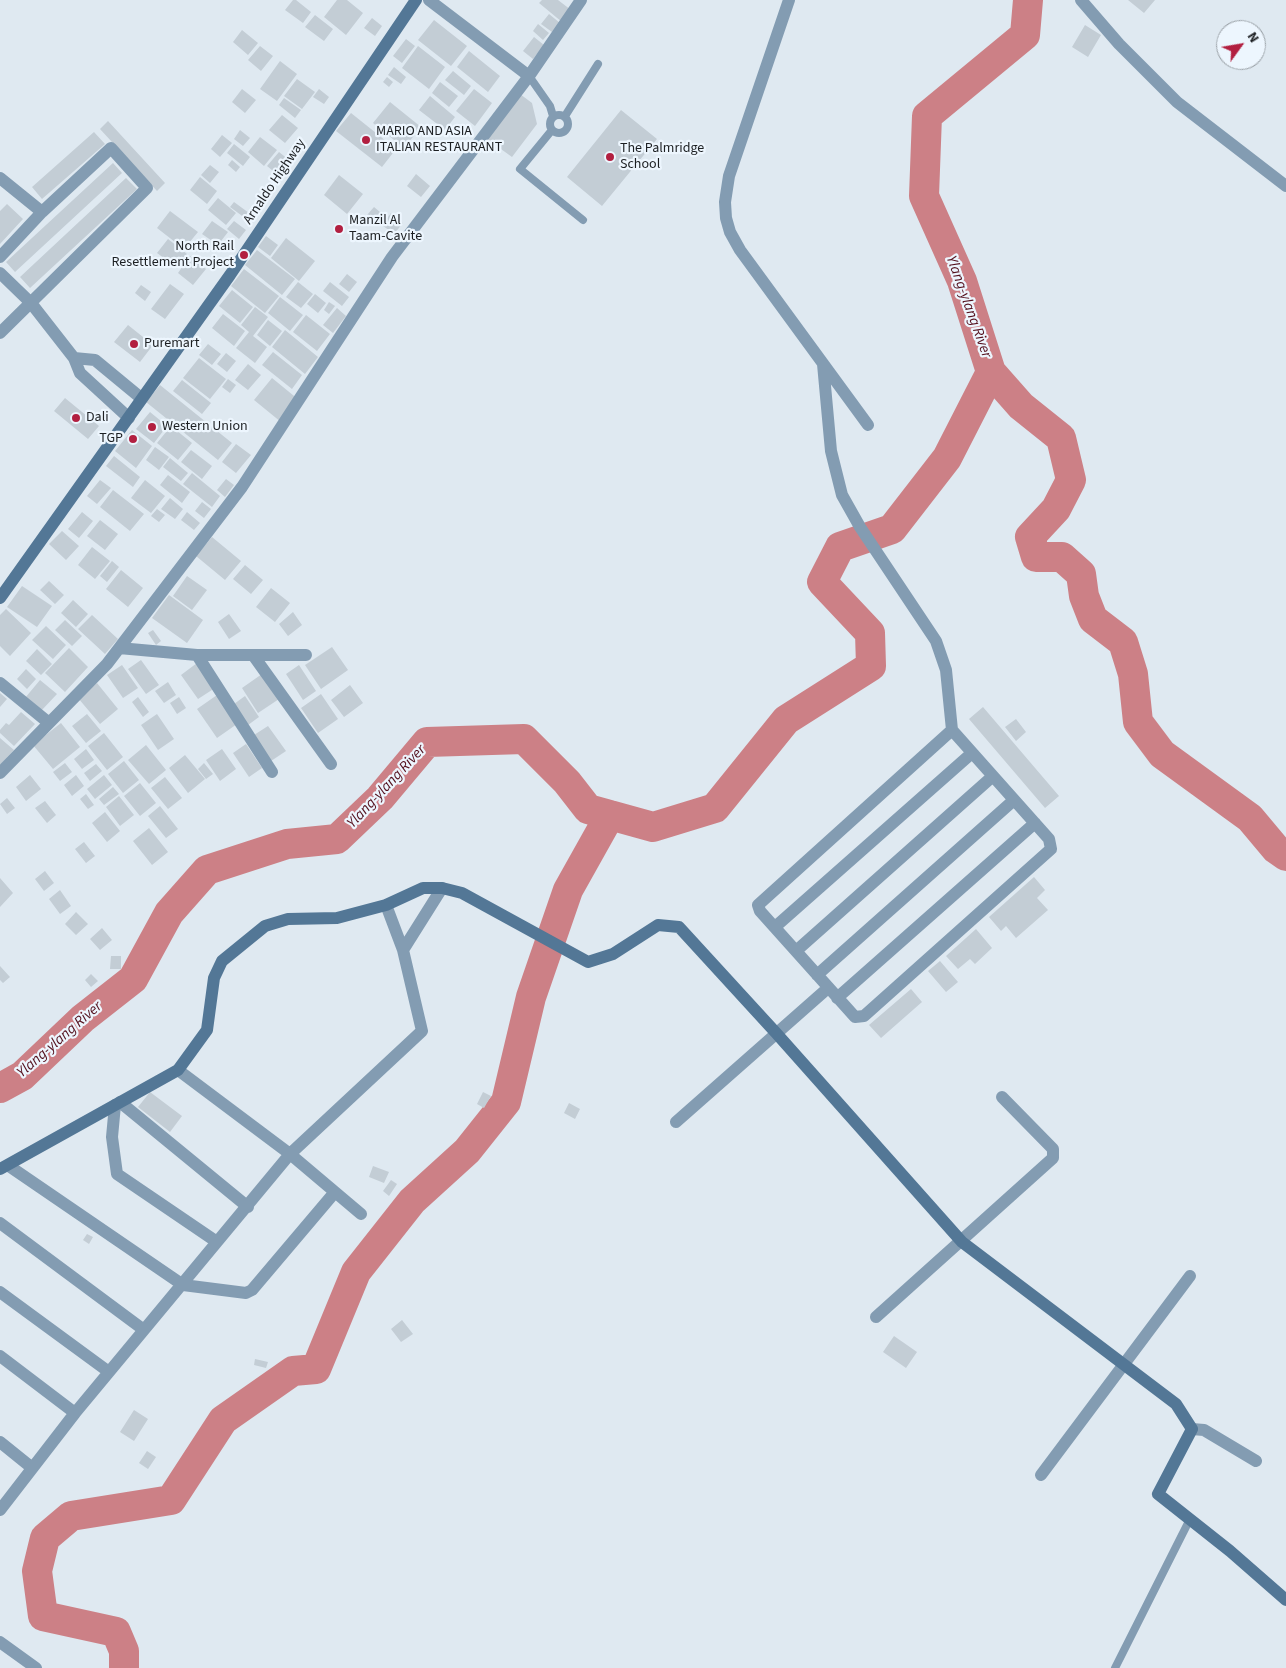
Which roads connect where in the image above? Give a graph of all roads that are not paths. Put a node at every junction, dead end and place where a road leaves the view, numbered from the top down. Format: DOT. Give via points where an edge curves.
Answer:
graph roads {
  1 [pos="416,0"];
  2 [pos="429,0"];
  3 [pos="581,0"];
  4 [pos="789,0"];
  5 [pos="1081,0"];
  6 [pos="598,64"];
  7 [pos="528,76"];
  8 [pos="553,116"];
  9 [pos="565,116"];
  10 [pos="552,130"];
  11 [pos="0,178"];
  12 [pos="1286,186"];
  13 [pos="42,212"];
  14 [pos="583,220"];
  15 [pos="0,257"];
  16 [pos="0,273"];
  17 [pos="31,304"];
  18 [pos="0,333"];
  19 [pos="74,358"];
  20 [pos="823,364"];
  21 [pos="141,398"];
  22 [pos="128,418"];
  23 [pos="868,425"];
  24 [pos="0,598"];
  25 [pos="118,648"];
  26 [pos="253,655"];
  27 [pos="306,655"];
  28 [pos="197,656"];
  29 [pos="0,683"];
  30 [pos="49,723"];
  31 [pos="952,730"];
  32 [pos="972,753"];
  33 [pos="331,764"];
  34 [pos="272,772"];
  35 [pos="0,773"];
  36 [pos="993,776"];
  37 [pos="1014,800"];
  38 [pos="1035,824"];
  39 [pos="442,888"];
  40 [pos="386,905"];
  41 [pos="775,927"];
  42 [pos="403,950"];
  43 [pos="796,951"];
  44 [pos="817,975"];
  45 [pos="828,988"];
  46 [pos="837,998"];
  47 [pos="777,1034"];
  48 [pos="178,1070"];
  49 [pos="1002,1097"];
  50 [pos="117,1104"];
  51 [pos="676,1122"];
  52 [pos="290,1154"];
  53 [pos="5,1168"];
  54 [pos="335,1192"];
  55 [pos="248,1207"];
  56 [pos="362,1214"];
  57 [pos="0,1223"];
  58 [pos="217,1242"];
  59 [pos="962,1242"];
  60 [pos="1190,1276"];
  61 [pos="183,1285"];
  62 [pos="0,1292"];
  63 [pos="876,1317"];
  64 [pos="144,1330"];
  65 [pos="0,1356"];
  66 [pos="1124,1363"];
  67 [pos="109,1372"];
  68 [pos="75,1413"];
  69 [pos="1192,1429"];
  70 [pos="0,1442"];
  71 [pos="1256,1462"];
  72 [pos="32,1466"];
  73 [pos="1041,1475"];
  74 [pos="0,1510"];
  75 [pos="1190,1519"];
  76 [pos="1285,1598"];
  77 [pos="0,1642"];
  78 [pos="36,1668"];
  79 [pos="1115,1668"];
  1 -- 21 [label="street, Arnaldo Highway" via="230,275"];
  2 -- 7 [label="street"];
  3 -- 7 [label="street"];
  4 -- 20 [label="street" via="729,176 726,218 740,250"];
  5 -- 12 [label="street" via="1177,102"];
  6 -- 9 [label="lane"];
  7 -- 8 [label="lane" via="550,106"];
  7 -- 25 [label="street" via="392,257 242,487"];
  8 -- 9 [label="lane"];
  8 -- 10 [label="lane" via="549,124"];
  9 -- 10 [label="lane" via="568,122 566,131 557,133"];
  10 -- 14 [label="lane" via="520,169"];
  11 -- 13 [label="street"];
  13 -- 15 [label="street"];
  13 -- 17 [label="street" via="111,148 147,188"];
  16 -- 17 [label="street"];
  17 -- 18 [label="street"];
  17 -- 19 [label="street"];
  19 -- 21 [label="street" via="95,360"];
  19 -- 22 [label="street" via="80,373"];
  20 -- 23 [label="street"];
  20 -- 31 [label="street" via="833,467 842,495 929,628 942,655"];
  21 -- 22 [label="street, Arnaldo Highway"];
  22 -- 24 [label="street, Arnaldo Highway"];
  25 -- 28 [label="street"];
  25 -- 30 [label="street"];
  26 -- 27 [label="street"];
  26 -- 28 [label="street"];
  26 -- 33 [label="street"];
  28 -- 34 [label="street"];
  29 -- 30 [label="street"];
  30 -- 35 [label="street"];
  31 -- 32 [label="street"];
  31 -- 41 [label="street" via="761,900 758,908"];
  32 -- 36 [label="street"];
  32 -- 41 [label="street"];
  36 -- 37 [label="street"];
  36 -- 43 [label="street"];
  37 -- 38 [label="street"];
  37 -- 44 [label="street"];
  38 -- 46 [label="street"];
  38 -- 46 [label="street" via="1051,842 1049,852 864,1016 855,1017"];
  39 -- 40 [label="street" via="423,888"];
  39 -- 42 [label="street"];
  39 -- 47 [label="street" via="462,893 588,962 613,954 658,925 679,927"];
  40 -- 42 [label="street"];
  40 -- 48 [label="street" via="336,918 288,919 265,926 222,961 214,978 207,1030"];
  41 -- 43 [label="street"];
  42 -- 52 [label="street" via="422,1031"];
  43 -- 44 [label="street"];
  44 -- 45 [label="street"];
  45 -- 46 [label="street"];
  45 -- 47 [label="street"];
  47 -- 51 [label="street"];
  47 -- 59 [label="street"];
  48 -- 50 [label="street"];
  48 -- 52 [label="street"];
  49 -- 59 [label="street" via="1053,1149 1054,1158"];
  50 -- 53 [label="street"];
  50 -- 55 [label="street"];
  50 -- 58 [label="street" via="112,1137 117,1174"];
  52 -- 54 [label="street"];
  52 -- 55 [label="street"];
  53 -- 61 [label="street"];
  54 -- 56 [label="street"];
  54 -- 61 [label="street" via="252,1290 246,1293"];
  55 -- 58 [label="street"];
  57 -- 64 [label="street"];
  58 -- 61 [label="street"];
  59 -- 63 [label="street"];
  59 -- 66 [label="street"];
  60 -- 66 [label="street"];
  61 -- 64 [label="street"];
  62 -- 67 [label="street"];
  64 -- 67 [label="street"];
  65 -- 68 [label="street"];
  66 -- 69 [label="street" via="1176,1404"];
  66 -- 73 [label="street"];
  67 -- 68 [label="street"];
  68 -- 72 [label="street"];
  69 -- 71 [label="street" via="1204,1430"];
  69 -- 75 [label="street" via="1158,1494"];
  70 -- 72 [label="street"];
  72 -- 74 [label="street"];
  75 -- 76 [label="street"];
  75 -- 79 [label="lane"];
  77 -- 78 [label="street"];
}
